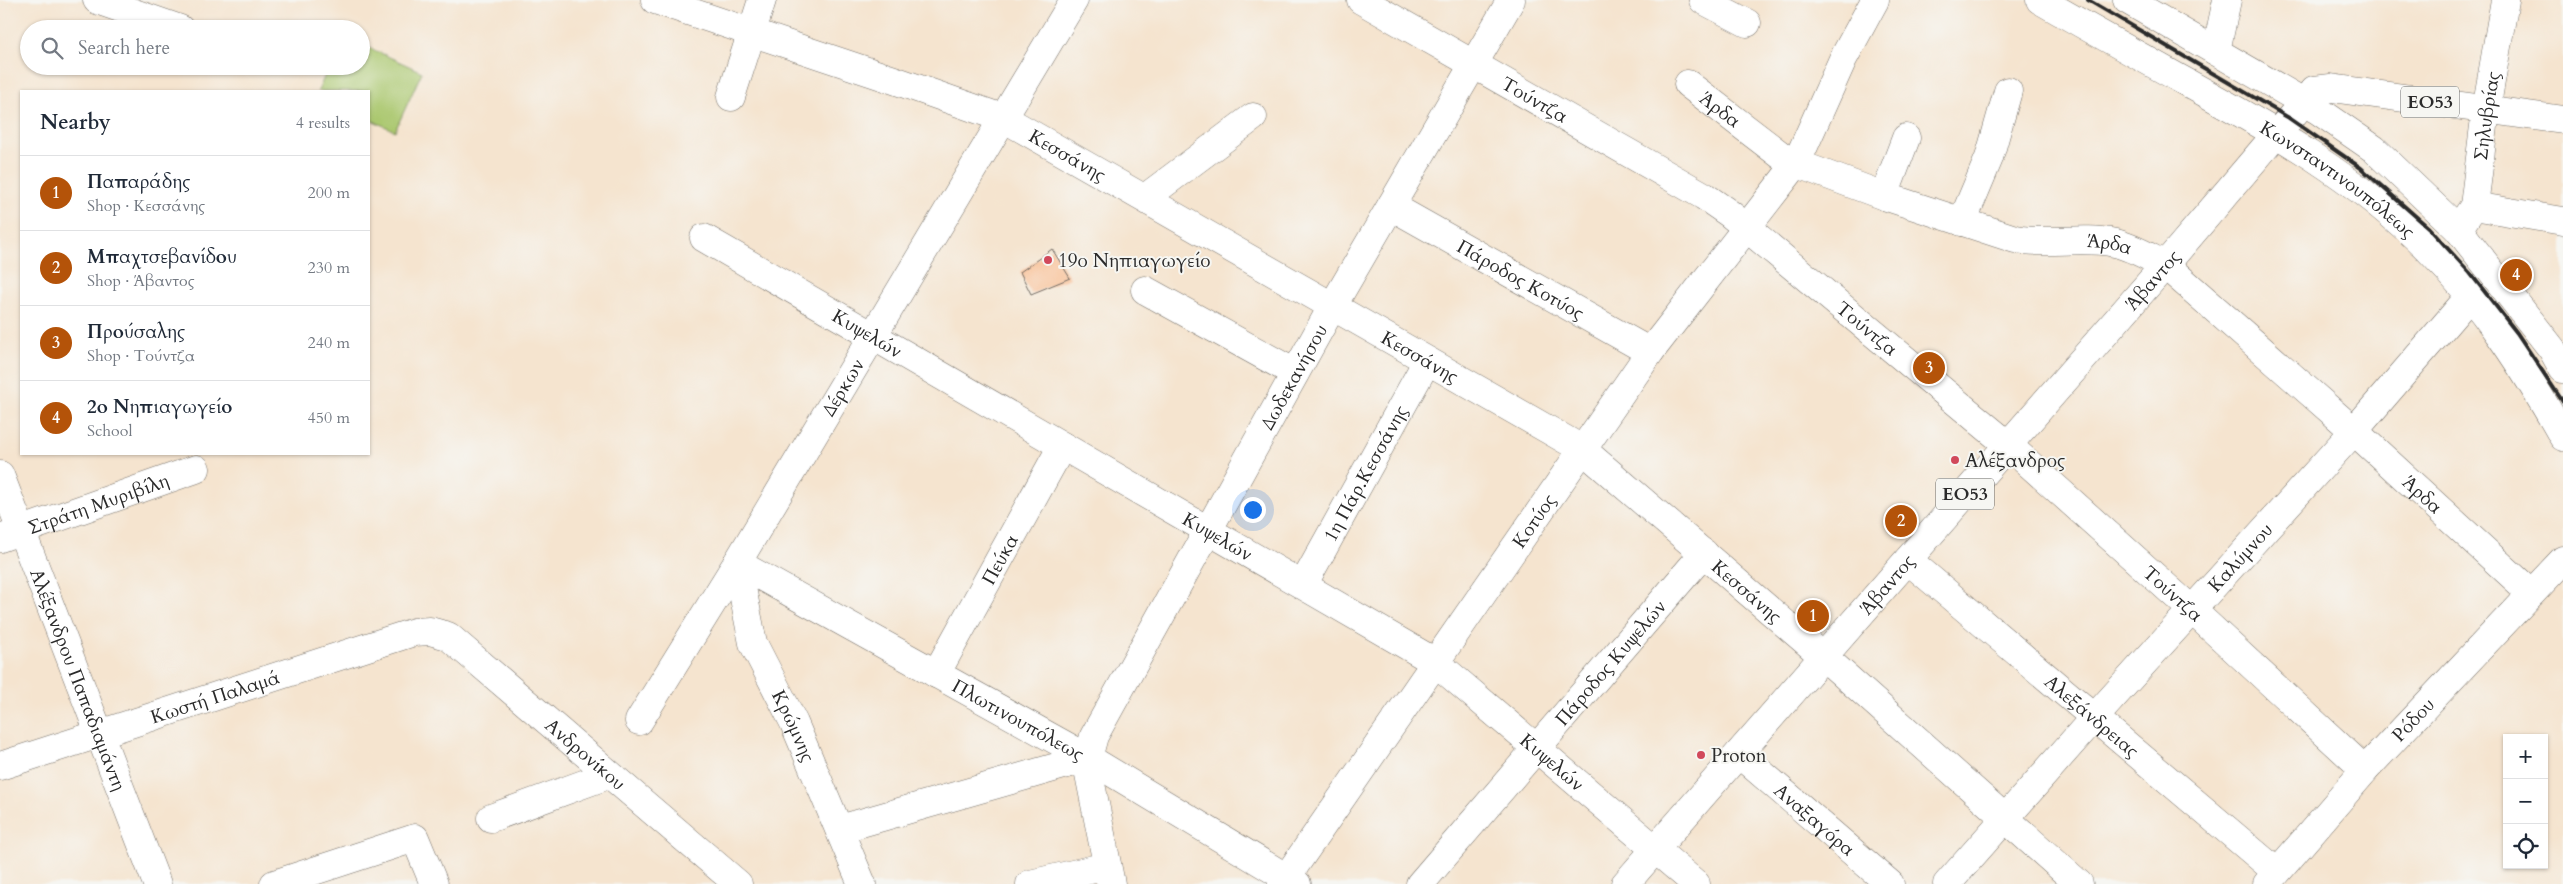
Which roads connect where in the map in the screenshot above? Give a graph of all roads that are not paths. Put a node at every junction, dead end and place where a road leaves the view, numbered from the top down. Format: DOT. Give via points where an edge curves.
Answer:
graph roads {
  1 [pos="97,0"];
  2 [pos="654,0"];
  3 [pos="762,0"];
  4 [pos="1074,0"];
  5 [pos="1361,0"];
  6 [pos="1511,0"];
  7 [pos="1703,0"];
  8 [pos="1875,0"];
  9 [pos="2040,0"];
  10 [pos="2127,0"];
  11 [pos="2228,0"];
  12 [pos="2505,0"];
  13 [pos="154,20"];
  14 [pos="1747,23"];
  15 [pos="751,32"];
  16 [pos="2216,51"];
  17 [pos="1474,65"];
  18 [pos="1688,84"];
  19 [pos="2008,91"];
  20 [pos="731,97"];
  21 [pos="2302,101"];
  22 [pos="2486,110"];
  23 [pos="1253,117"];
  24 [pos="1005,120"];
  25 [pos="2563,120"];
  26 [pos="2277,132"];
  27 [pos="1906,138"];
  28 [pos="1796,164"];
  29 [pos="1884,196"];
  30 [pos="1145,198"];
  31 [pos="1391,206"];
  32 [pos="2474,206"];
  33 [pos="2563,221"];
  34 [pos="1962,222"];
  35 [pos="1746,226"];
  36 [pos="2458,229"];
  37 [pos="704,238"];
  38 [pos="2165,265"];
  39 [pos="1144,290"];
  40 [pos="2470,296"];
  41 [pos="1332,306"];
  42 [pos="874,336"];
  43 [pos="1650,352"];
  44 [pos="2560,354"];
  45 [pos="1427,361"];
  46 [pos="1295,373"];
  47 [pos="2354,431"];
  48 [pos="2563,437"];
  49 [pos="2008,445"];
  50 [pos="1062,446"];
  51 [pos="1582,449"];
  52 [pos="196,470"];
  53 [pos="0,475"];
  54 [pos="1208,530"];
  55 [pos="10,534"];
  56 [pos="1704,553"];
  57 [pos="1908,560"];
  58 [pos="2563,560"];
  59 [pos="737,564"];
  60 [pos="1303,585"];
  61 [pos="2531,593"];
  62 [pos="2192,610"];
  63 [pos="430,631"];
  64 [pos="1824,657"];
  65 [pos="1435,663"];
  66 [pos="936,674"];
  67 [pos="2094,718"];
  68 [pos="639,720"];
  69 [pos="99,734"];
  70 [pos="1535,748"];
  71 [pos="1740,754"];
  72 [pos="1088,758"];
  73 [pos="0,766"];
  74 [pos="2365,770"];
  75 [pos="608,775"];
  76 [pos="491,818"];
  77 [pos="2006,819"];
  78 [pos="840,829"];
  79 [pos="1656,849"];
  80 [pos="1109,875"];
  81 [pos="2272,878"];
  82 [pos="1289,882"];
  83 [pos="157,884"];
  84 [pos="274,884"];
  85 [pos="434,884"];
  86 [pos="738,884"];
  87 [pos="862,884"];
  88 [pos="1030,884"];
  89 [pos="1420,884"];
  90 [pos="1625,884"];
  91 [pos="1696,884"];
  92 [pos="1890,884"];
  93 [pos="1947,884"];
  94 [pos="2079,884"];
  1 -- 13 [label="street"];
  2 -- 15 [label="street, Κεσσάνης"];
  3 -- 15 [label="street"];
  4 -- 24 [label="street, Δέρκων"];
  5 -- 17 [label="street, Τούντζα"];
  6 -- 17 [label="street, Δωδεκανήσου"];
  7 -- 14 [label="street"];
  8 -- 28 [label="street, Κοτύος" via="1843,60"];
  9 -- 26 [label="street, Κωνσταντινουπόλεως"];
  10 -- 16 [label="street"];
  11 -- 16 [label="street"];
  12 -- 22 [label="street, Σηλυβρίας"];
  15 -- 20 [label="street"];
  15 -- 24 [label="street, Κεσσάνης"];
  16 -- 21 [label="street"];
  17 -- 31 [label="street, Δωδεκανήσου"];
  17 -- 35 [label="street, Τούντζα" via="1704,196"];
  18 -- 28 [label="street, Άρδα"];
  19 -- 34 [label="street" via="1989,158"];
  21 -- 22 [label="street, ΕΟ53" via="2314,90 2330,88"];
  21 -- 26 [label="street, Άβαντος / ΕΟ53"];
  21 -- 36 [label="street" via="2374,149"];
  22 -- 25 [label="street, ΕΟ53"];
  22 -- 32 [label="street, Σηλυβρίας"];
  23 -- 30 [label="street"];
  24 -- 30 [label="street, Κεσσάνης"];
  24 -- 42 [label="street, Δέρκων"];
  26 -- 38 [label="street, Άβαντος / ΕΟ53"];
  26 -- 40 [label="street, Κωνσταντινουπόλεως" via="2333,169 2393,216"];
  27 -- 29 [label="street"];
  28 -- 29 [label="street, Άρδα"];
  28 -- 35 [label="street, Κοτύος"];
  29 -- 34 [label="street, Άρδα"];
  30 -- 41 [label="street, Κεσσάνης"];
  31 -- 41 [label="street, Δωδεκανήσου"];
  31 -- 43 [label="street, Πάροδος Κοτύος"];
  32 -- 33 [label="street"];
  32 -- 36 [label="street, Σηλυβρίας"];
  34 -- 38 [label="street, Άρδα" via="2025,240 2114,243"];
  35 -- 43 [label="street, Κοτύος"];
  35 -- 49 [label="street, Τούντζα"];
  36 -- 44 [label="street"];
  37 -- 42 [label="street, Κυψελών"];
  38 -- 47 [label="street, Άρδα"];
  38 -- 49 [label="street, Άβαντος / ΕΟ53"];
  39 -- 46 [label="street"];
  40 -- 47 [label="street, Καλύμνου"];
  40 -- 48 [label="street, Κωνσταντινουπόλεως" via="2522,368"];
  41 -- 45 [label="street, Κεσσάνης"];
  41 -- 46 [label="street, Δωδεκανήσου"];
  42 -- 50 [label="street, Κυψελών"];
  42 -- 59 [label="street, Δέρκων"];
  43 -- 51 [label="street, Κοτύος"];
  45 -- 51 [label="street, Κεσσάνης"];
  45 -- 60 [label="street, 1η Πάρ.Κεσσάνης"];
  46 -- 54 [label="street, Δωδεκανήσου"];
  47 -- 61 [label="street, Άρδα"];
  47 -- 62 [label="street, Καλύμνου"];
  49 -- 57 [label="street, Άβαντος / ΕΟ53"];
  49 -- 62 [label="street, Τούντζα"];
  50 -- 54 [label="street, Κυψελών"];
  50 -- 66 [label="street, Πεύκα"];
  51 -- 56 [label="street, Κεσσάνης"];
  51 -- 65 [label="street, Κοτύος"];
  52 -- 55 [label="street, Στράτη Μυριβίλη"];
  53 -- 55 [label="street, Αλέξανδρου Παπαδιαμάντη"];
  54 -- 60 [label="street, Κυψελών"];
  54 -- 72 [label="street, Δωδεκανήσου" via="1094,736"];
  55 -- 69 [label="street, Αλέξανδρου Παπαδιαμάντη"];
  56 -- 64 [label="street, Κεσσάνης"];
  56 -- 70 [label="street, Πάροδος Κυψελών"];
  57 -- 64 [label="street, Άβαντος / ΕΟ53"];
  57 -- 67 [label="street, Αλεξάνδρειας"];
  58 -- 61 [label="street, Ρόδου"];
  59 -- 66 [label="street, Πλωτινουπόλεως"];
  59 -- 68 [label="street, Δέρκων"];
  59 -- 78 [label="street, Κρώμνης" via="753,643 782,698"];
  60 -- 65 [label="street, Κυψελών"];
  61 -- 74 [label="street, Ρόδου"];
  62 -- 67 [label="street, Καλύμνου"];
  62 -- 74 [label="street, Τούντζα"];
  63 -- 69 [label="street, Κωστή Παλαμά" via="414,632"];
  63 -- 75 [label="street, Ανδρονίκου" via="448,636"];
  64 -- 71 [label="street, Άβαντος / ΕΟ53"];
  64 -- 77 [label="street, Κεσσάνης"];
  65 -- 70 [label="street, Κυψελών"];
  65 -- 82 [label="street, Κοτύος"];
  66 -- 72 [label="street, Πλωτινουπόλεως"];
  67 -- 77 [label="street, Καλύμνου"];
  67 -- 81 [label="street, Αλεξάνδρειας"];
  69 -- 73 [label="street, Κωστή Παλαμά"];
  69 -- 83 [label="street, Αλέξανδρου Παπαδιαμάντη"];
  70 -- 79 [label="street, Κυψελών"];
  70 -- 89 [label="street, Πάροδος Κυψελών"];
  71 -- 79 [label="street, Άβαντος / ΕΟ53"];
  71 -- 92 [label="street, Αναξαγόρα"];
  72 -- 78 [label="street"];
  72 -- 80 [label="street" via="1091,790"];
  72 -- 82 [label="street, Πλωτινουπόλεως"];
  74 -- 81 [label="street, Ρόδου"];
  75 -- 76 [label="street"];
  75 -- 86 [label="street, Ανδρονίκου"];
  77 -- 93 [label="street, Καλύμνου"];
  77 -- 94 [label="street, Κεσσάνης"];
  78 -- 87 [label="street, Κρώμνης"];
  79 -- 90 [label="street, Άβαντος / ΕΟ53"];
  79 -- 91 [label="street, Κυψελών"];
  80 -- 88 [label="street"];
  84 -- 85 [label="street" via="415,838"];
}
